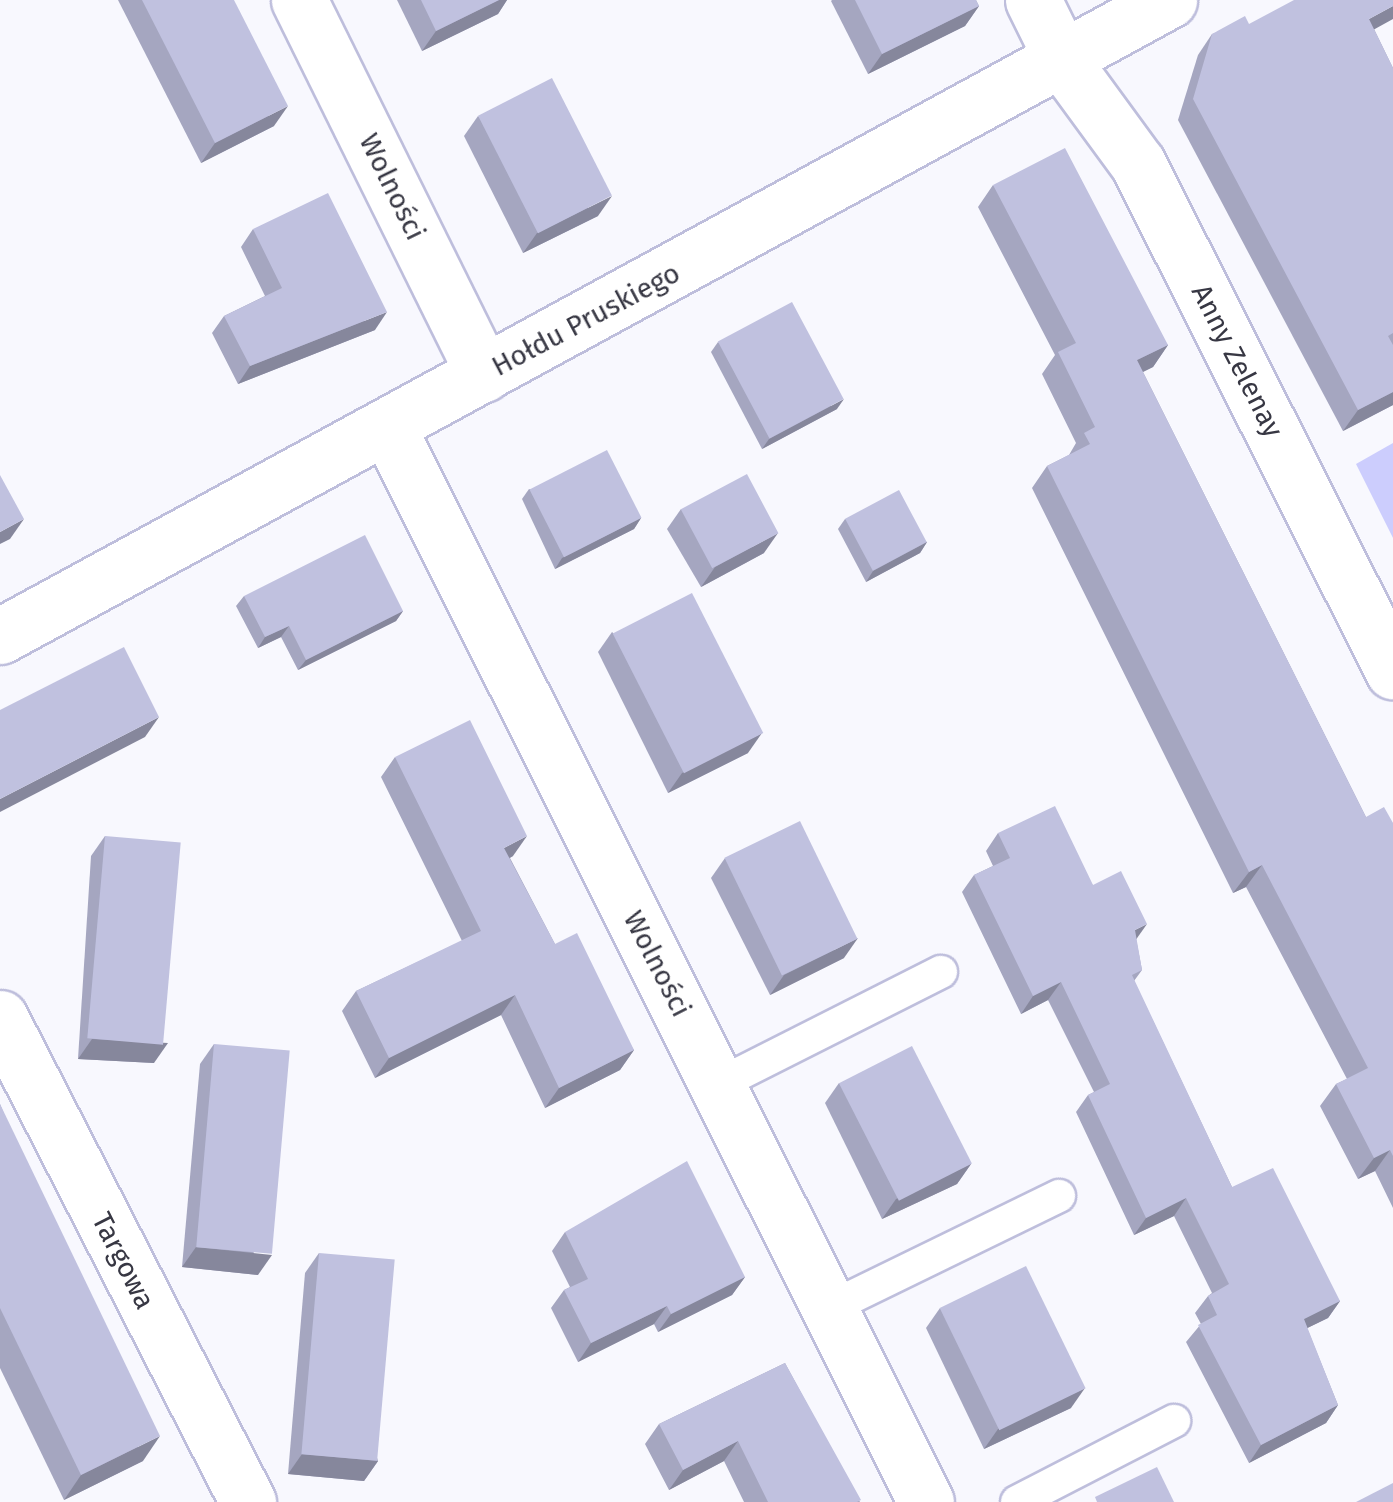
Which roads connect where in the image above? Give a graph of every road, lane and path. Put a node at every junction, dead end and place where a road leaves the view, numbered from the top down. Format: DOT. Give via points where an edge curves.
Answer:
graph roads {
  1 [pos="299,0"];
  2 [pos="1033,0"];
  3 [pos="1169,0"];
  4 [pos="1064,62"];
  5 [pos="484,374"];
  6 [pos="388,426"];
  7 [pos="0,636"];
  8 [pos="1393,671"];
  9 [pos="942,972"];
  10 [pos="0,1018"];
  11 [pos="717,1085"];
  12 [pos="1059,1196"];
  13 [pos="829,1308"];
  14 [pos="1174,1421"];
  15 [pos="248,1502"];
  16 [pos="926,1502"];
  17 [pos="1017,1502"];
  1 -- 5 [label="street, Wolności"];
  2 -- 4 [label="street, Anny Zelenay"];
  3 -- 4 [label="street, Hołdu Pruskiego"];
  4 -- 5 [label="street, Hołdu Pruskiego"];
  4 -- 8 [label="street, Anny Zelenay" via="1138,164"];
  5 -- 6 [label="street, Hołdu Pruskiego"];
  6 -- 7 [label="street, Hołdu Pruskiego"];
  6 -- 11 [label="street, Wolności"];
  9 -- 11 [label="lane"];
  10 -- 15 [label="street, Targowa"];
  11 -- 13 [label="street, Wolności"];
  12 -- 13 [label="lane"];
  13 -- 16 [label="street, Wolności"];
  14 -- 17 [label="lane"];
}
